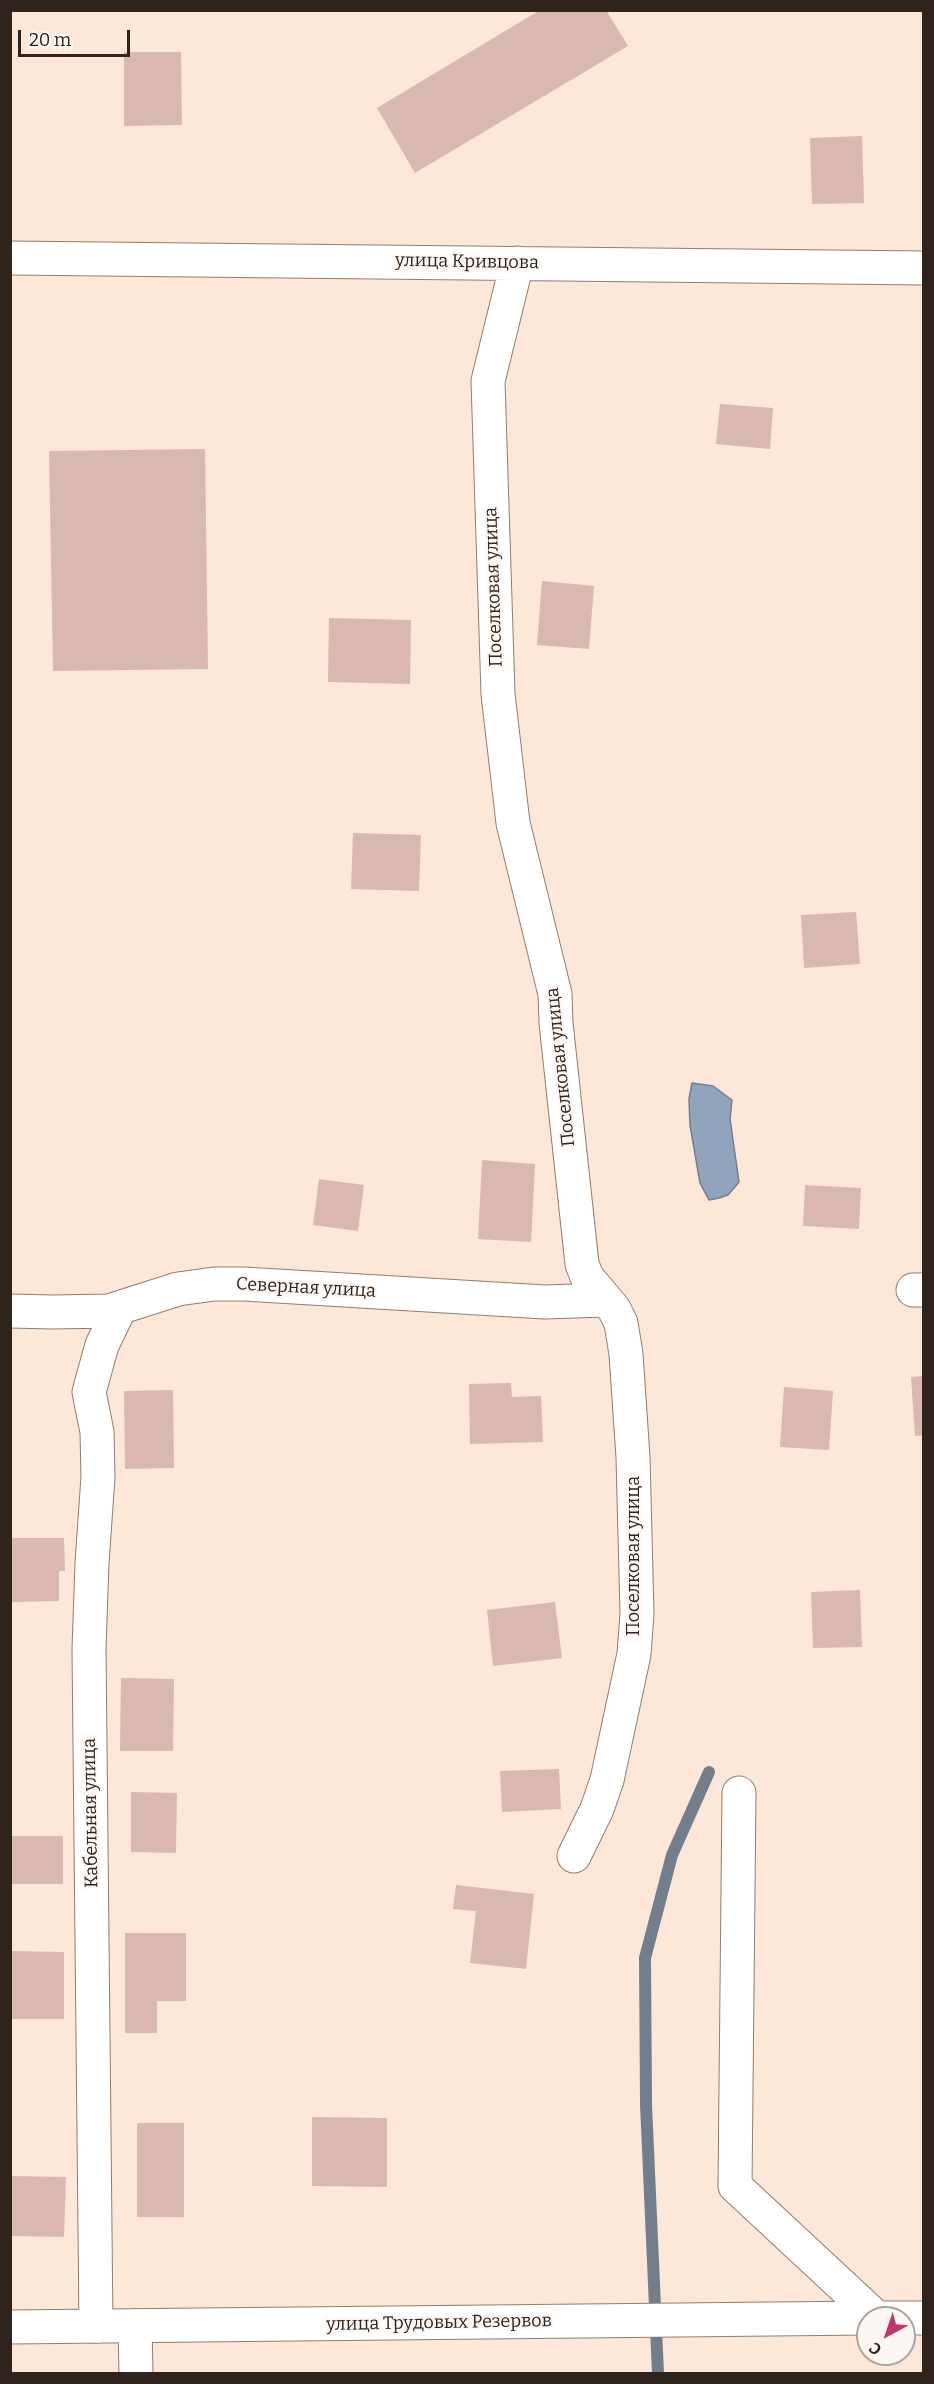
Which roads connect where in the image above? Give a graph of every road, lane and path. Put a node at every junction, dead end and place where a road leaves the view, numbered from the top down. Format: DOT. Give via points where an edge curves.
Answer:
graph roads {
  1 [pos="10,258"];
  2 [pos="517,263"];
  3 [pos="924,268"];
  4 [pos="605,1300"];
  5 [pos="120,1308"];
  6 [pos="10,1311"];
  7 [pos="739,1793"];
  8 [pos="574,1856"];
  9 [pos="865,2306"];
  10 [pos="856,2318"];
  11 [pos="96,2326"];
  12 [pos="135,2326"];
  13 [pos="10,2327"];
  14 [pos="136,2373"];
  1 -- 2 [label="street, улица Кривцова"];
  2 -- 3 [label="street, улица Кривцова"];
  2 -- 4 [label="street, Поселковая улица" via="488,381 498,694 513,823 555,994 582,1264"];
  4 -- 5 [label="street, Северная улица" via="545,1302 214,1284 178,1289"];
  4 -- 8 [label="street, Поселковая улица" via="621,1323 626,1354 637,1614 634,1654 607,1780"];
  5 -- 6 [label="street, Северная улица" via="90,1312"];
  5 -- 11 [label="street, Кабельная улица" via="102,1345 89,1392 97,1432 98,1477 89,1649"];
  7 -- 9 [label="street" via="735,2186"];
  10 -- 12 [label="street, улица Трудовых Резервов"];
  11 -- 12 [label="street, улица Трудовых Резервов"];
  11 -- 13 [label="street, улица Трудовых Резервов"];
  12 -- 14 [label="street"];
}
